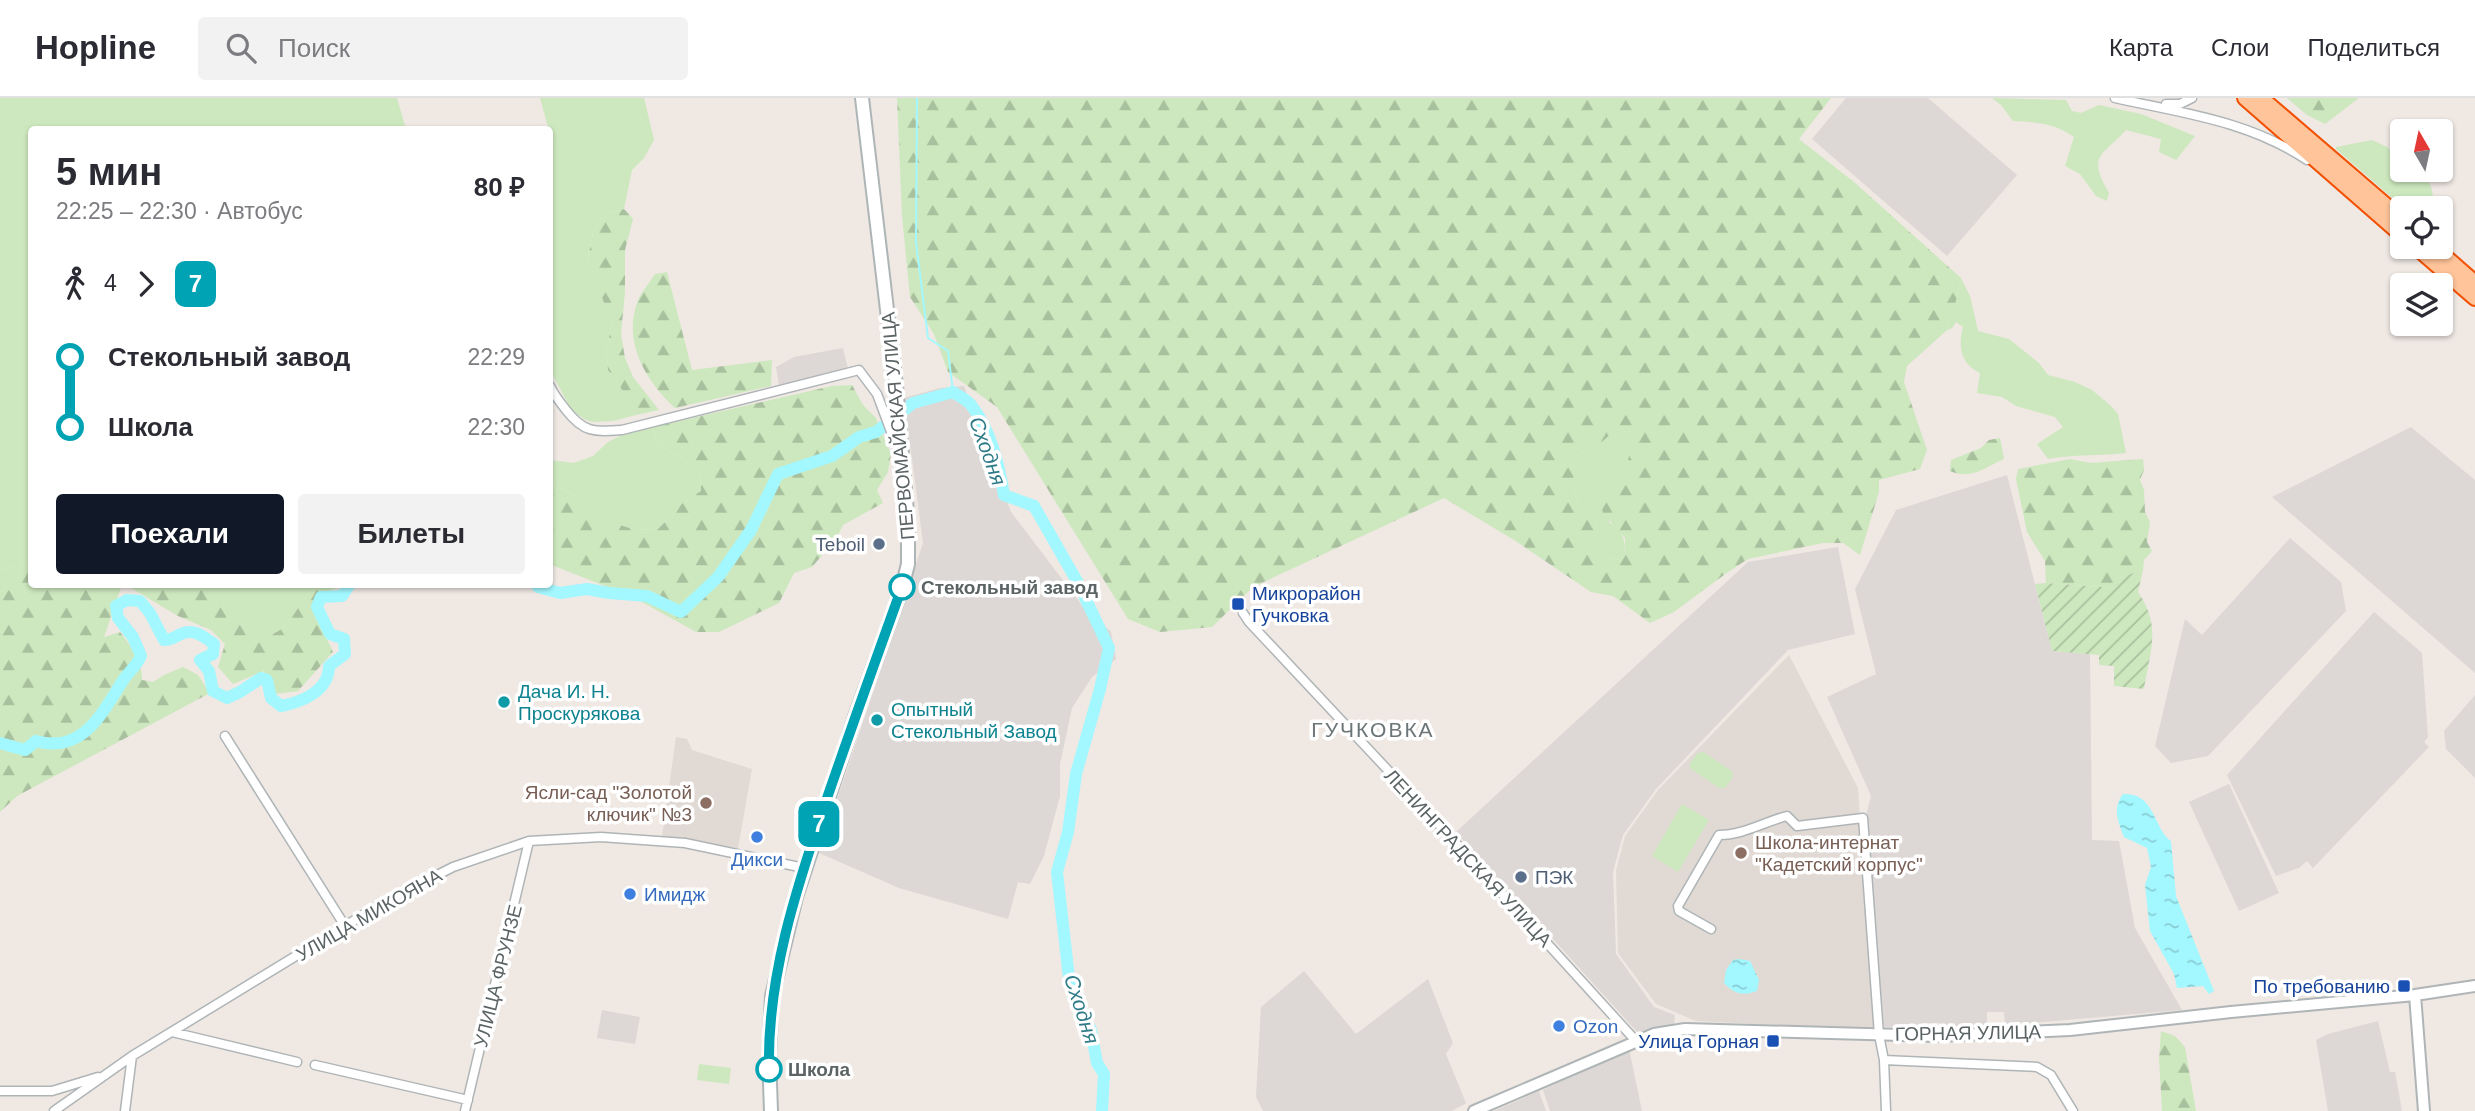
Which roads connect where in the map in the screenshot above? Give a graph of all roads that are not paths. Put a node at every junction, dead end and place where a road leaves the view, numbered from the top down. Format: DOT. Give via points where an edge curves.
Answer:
graph roads {
  1 [pos="862,98"];
  2 [pos="2115,98"];
  3 [pos="2139,98"];
  4 [pos="2192,98"];
  5 [pos="2245,98"];
  6 [pos="2261,98"];
  7 [pos="2340,182"];
  8 [pos="2390,209"];
  9 [pos="2390,225"];
  10 [pos="2430,259"];
  11 [pos="2448,259"];
  12 [pos="2475,282"];
  13 [pos="2475,298"];
  14 [pos="553,390"];
  15 [pos="896,434"];
  16 [pos="1243,613"];
  17 [pos="225,736"];
  18 [pos="529,841"];
  19 [pos="804,867"];
  20 [pos="345,926"];
  21 [pos="1711,929"];
  22 [pos="2475,986"];
  23 [pos="2415,995"];
  24 [pos="172,1032"];
  25 [pos="1879,1035"];
  26 [pos="1636,1041"];
  27 [pos="132,1056"];
  28 [pos="1884,1060"];
  29 [pos="298,1062"];
  30 [pos="315,1066"];
  31 [pos="104,1075"];
  32 [pos="0,1091"];
  33 [pos="468,1100"];
  34 [pos="54,1111"];
  35 [pos="125,1111"];
  36 [pos="465,1111"];
  37 [pos="771,1111"];
  38 [pos="1474,1111"];
  39 [pos="1886,1111"];
  40 [pos="2073,1111"];
  41 [pos="2424,1111"];
  1 -- 15 [label="main road, ПЕРВОМАЙСКАЯ УЛИЦА" via="896,386"];
  2 -- 7 [label="street" via="2233,124 2301,156"];
  3 -- 4 [label="street" via="2180,104"];
  5 -- 7 [label="highway"];
  6 -- 8 [label="highway"];
  7 -- 9 [label="highway"];
  10 -- 13 [label="highway"];
  11 -- 12 [label="highway"];
  14 -- 15 [label="street" via="575,422 597,432 622,430 859,370 877,394"];
  15 -- 19 [label="main road, ПЕРВОМАЙСКАЯ УЛИЦА" via="909,535 906,576"];
  16 -- 26 [label="street, ЛЕНИНГРАДСКАЯ УЛИЦА"];
  17 -- 20 [label="street"];
  18 -- 19 [label="street, УЛИЦА МИКОЯНА" via="601,837 685,843"];
  18 -- 20 [label="street, УЛИЦА МИКОЯНА" via="453,867"];
  18 -- 33 [label="street, УЛИЦА ФРУНЗЕ"];
  19 -- 37 [label="main road, ПЕРВОМАЙСКАЯ УЛИЦА" via="772,996"];
  20 -- 24 [label="street, УЛИЦА МИКОЯНА"];
  21 -- 25 [label="street" via="1679,911 1678,906 1719,835 1787,816 1797,826 1863,818"];
  22 -- 23 [label="street, ГОРНАЯ УЛИЦА"];
  23 -- 25 [label="street, ГОРНАЯ УЛИЦА" via="2070,1030"];
  23 -- 41 [label="street"];
  24 -- 27 [label="street, УЛИЦА МИКОЯНА"];
  24 -- 29 [label="street"];
  25 -- 26 [label="street, ГОРНАЯ УЛИЦА" via="1685,1029"];
  25 -- 28 [label="street"];
  26 -- 38 [label="street, ГОРНАЯ УЛИЦА"];
  27 -- 31 [label="street, УЛИЦА МИКОЯНА"];
  27 -- 35 [label="street"];
  28 -- 39 [label="street"];
  28 -- 40 [label="street" via="2037,1067 2051,1075"];
  30 -- 33 [label="street"];
  31 -- 32 [label="street" via="51,1091"];
  31 -- 34 [label="street, УЛИЦА МИКОЯНА"];
  33 -- 36 [label="street, УЛИЦА ФРУНЗЕ"];
}
